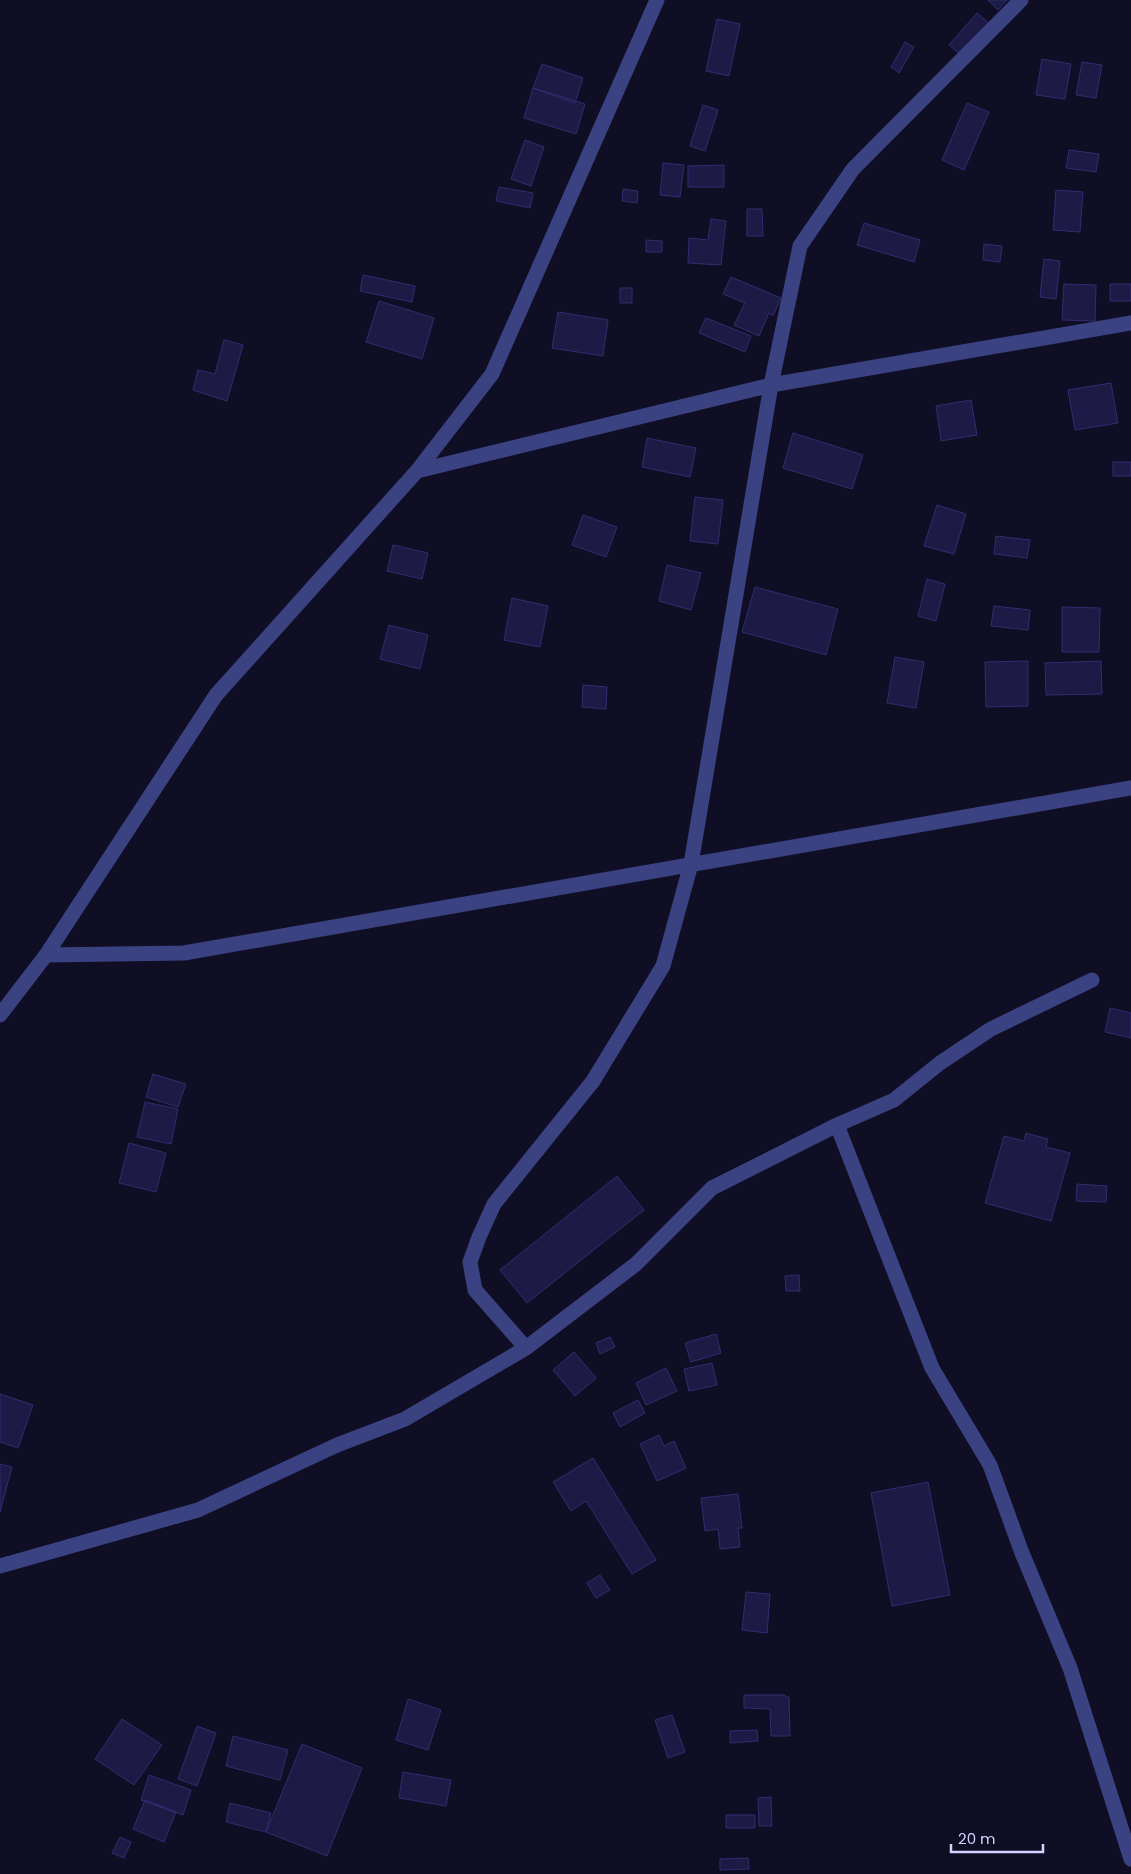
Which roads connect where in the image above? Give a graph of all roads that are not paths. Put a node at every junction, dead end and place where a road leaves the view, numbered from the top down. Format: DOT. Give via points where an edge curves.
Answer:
graph roads {
  1 [pos="657,0"];
  2 [pos="1021,0"];
  3 [pos="1131,323"];
  4 [pos="771,385"];
  5 [pos="417,470"];
  6 [pos="1131,788"];
  7 [pos="691,864"];
  8 [pos="46,956"];
  9 [pos="1092,980"];
  10 [pos="0,1015"];
  11 [pos="837,1125"];
  12 [pos="526,1348"];
  13 [pos="0,1566"];
  14 [pos="1131,1858"];
  1 -- 5 [label="street" via="492,374"];
  2 -- 4 [label="street" via="853,169 800,246"];
  3 -- 4 [label="street"];
  4 -- 5 [label="street"];
  4 -- 7 [label="street"];
  5 -- 8 [label="street" via="216,695"];
  6 -- 7 [label="street"];
  7 -- 8 [label="street" via="184,954"];
  7 -- 12 [label="street" via="663,966 593,1081 494,1204 470,1262 475,1290"];
  8 -- 10 [label="street"];
  9 -- 11 [label="street" via="992,1029 940,1063 894,1100"];
  11 -- 12 [label="street" via="712,1188 636,1264"];
  11 -- 14 [label="street" via="932,1368 990,1465 1070,1668"];
  12 -- 13 [label="street" via="405,1419 337,1445 198,1510"];
}
